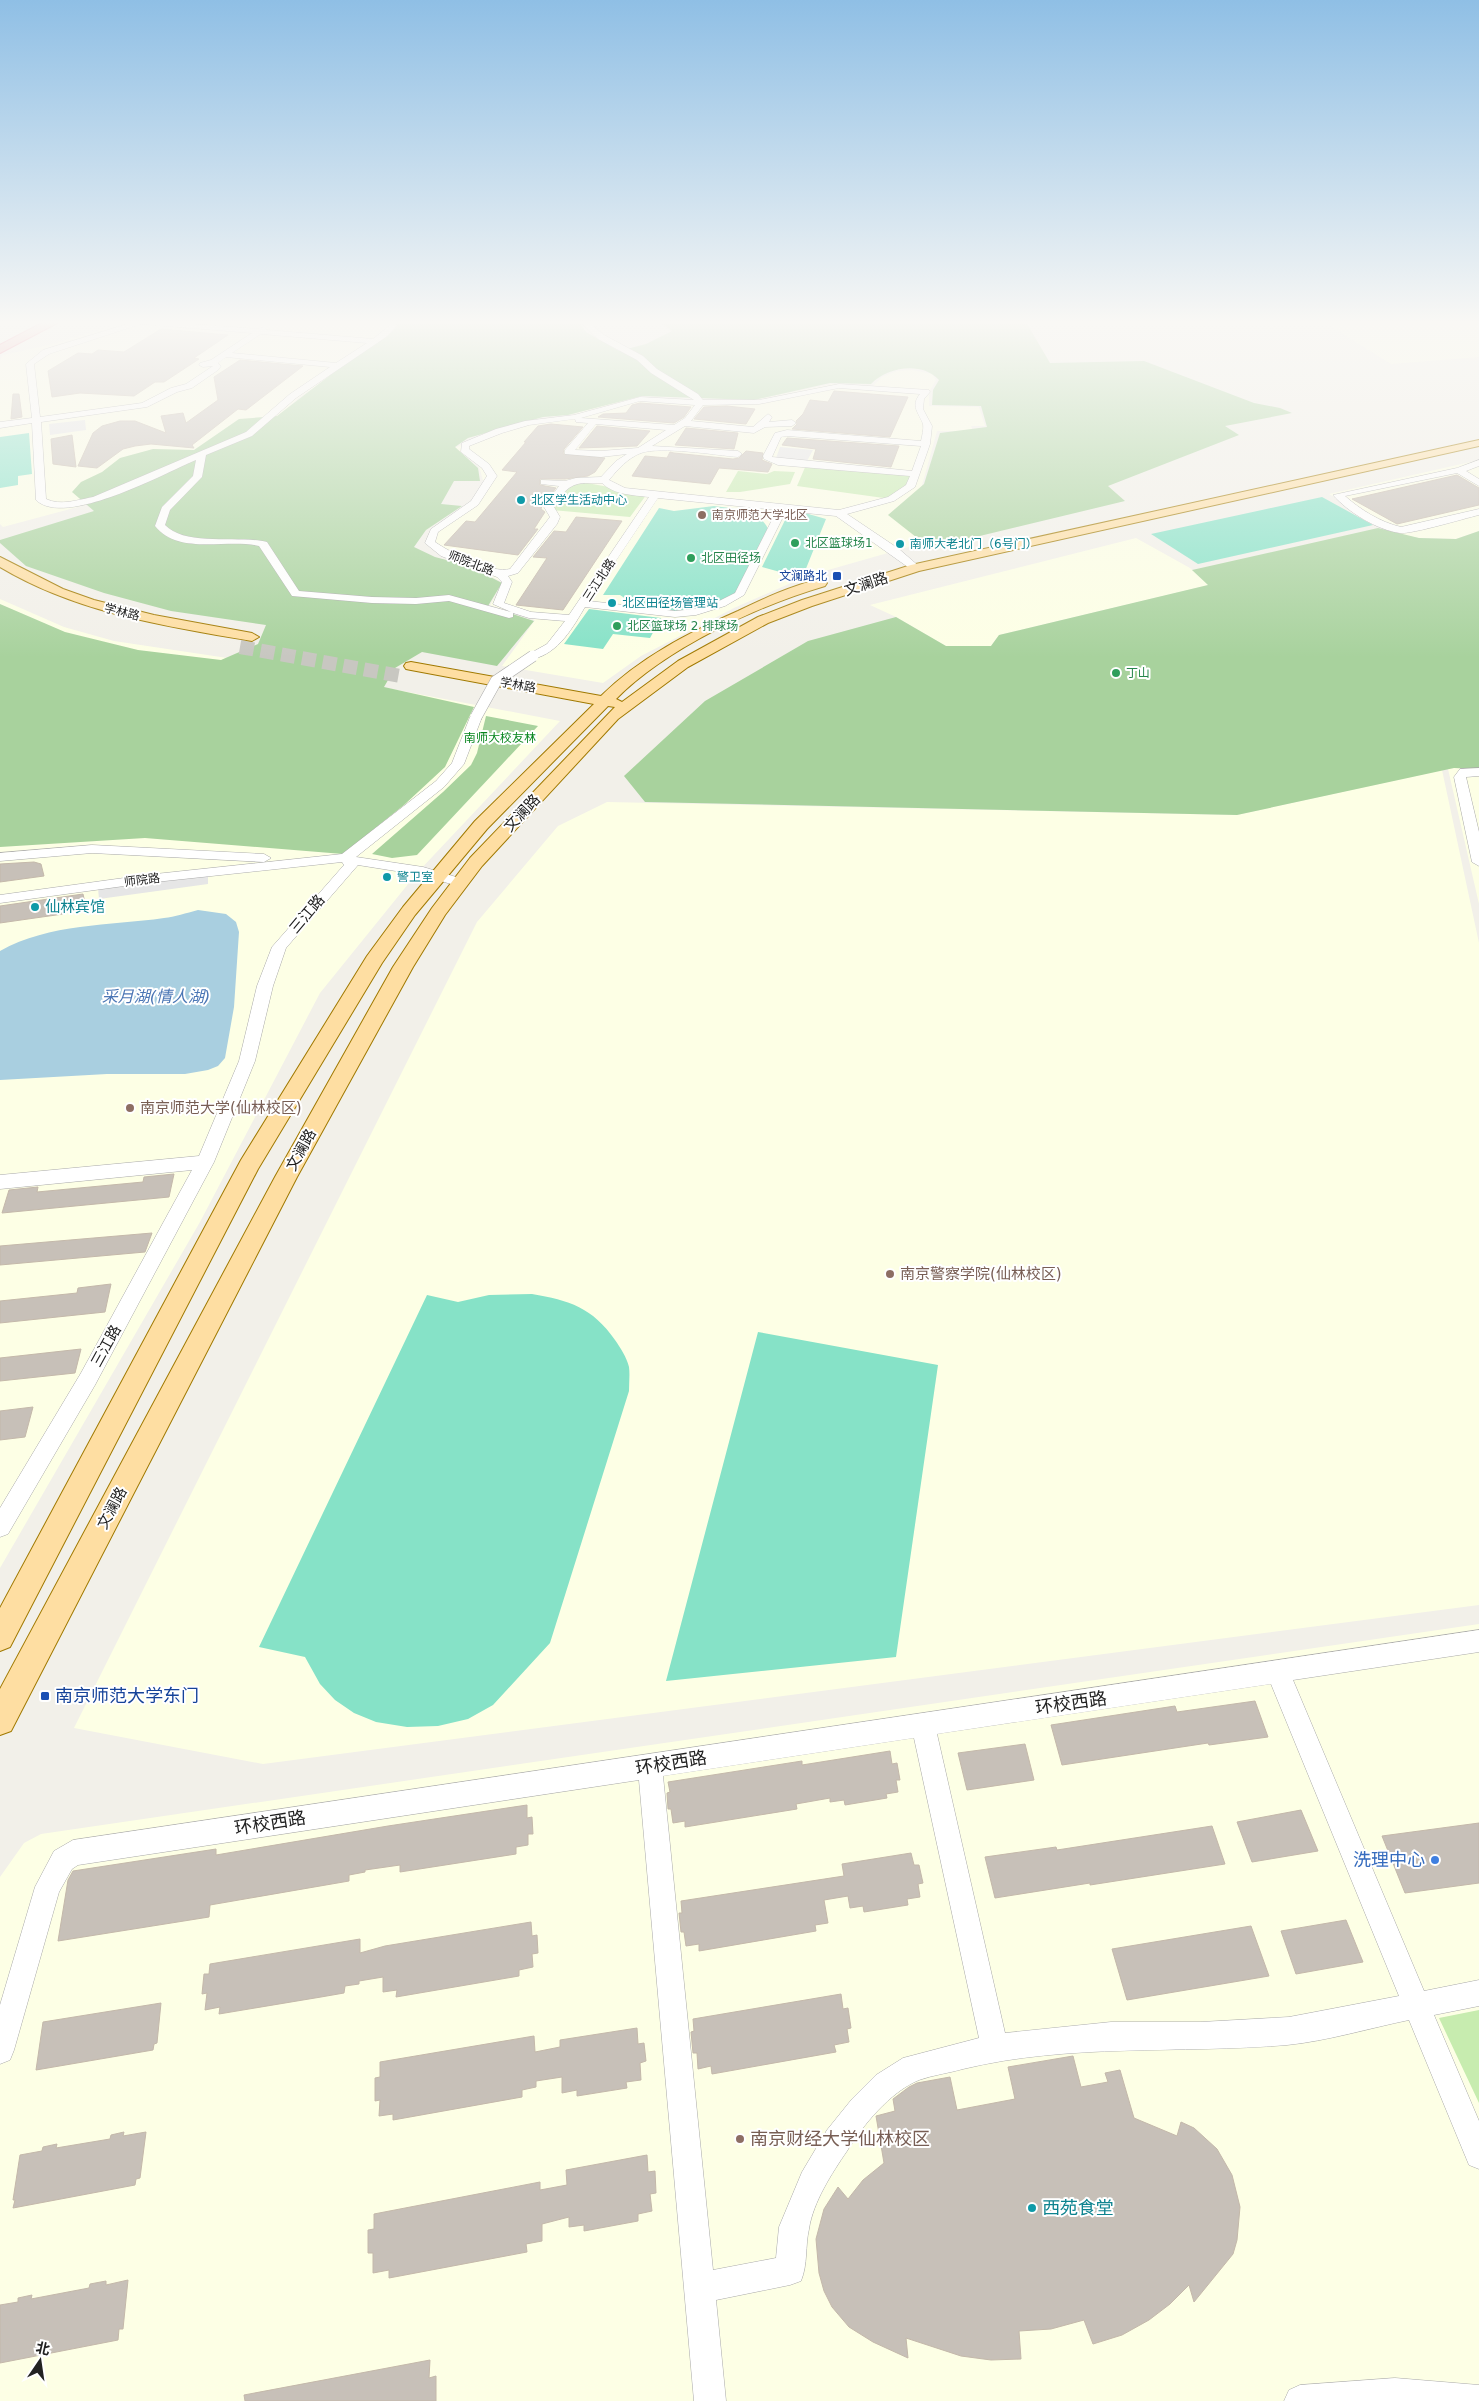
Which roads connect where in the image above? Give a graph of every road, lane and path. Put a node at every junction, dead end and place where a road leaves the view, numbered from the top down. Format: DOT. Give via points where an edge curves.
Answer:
graph roads {
  1 [pos="37,434"];
  2 [pos="249,434"];
  3 [pos="492,434"];
  4 [pos="583,434"];
  5 [pos="665,434"];
  6 [pos="778,434"];
  7 [pos="800,434"];
  8 [pos="923,434"];
  9 [pos="1469,434"];
  10 [pos="1479,443"];
  11 [pos="926,444"];
  12 [pos="639,449"];
  13 [pos="738,454"];
  14 [pos="202,455"];
  15 [pos="1479,463"];
  16 [pos="1459,470"];
  17 [pos="915,474"];
  18 [pos="604,480"];
  19 [pos="544,482"];
  20 [pos="1479,482"];
  21 [pos="565,484"];
  22 [pos="655,495"];
  23 [pos="783,508"];
  24 [pos="1479,512"];
  25 [pos="838,513"];
  26 [pos="895,557"];
  27 [pos="0,561"];
  28 [pos="916,568"];
  29 [pos="501,575"];
  30 [pos="0,577"];
  31 [pos="835,579"];
  32 [pos="583,604"];
  33 [pos="529,615"];
  34 [pos="574,618"];
  35 [pos="252,637"];
  36 [pos="240,647"];
  37 [pos="406,671"];
  38 [pos="492,687"];
  39 [pos="609,708"];
  40 [pos="1479,772"];
  41 [pos="0,857"];
  42 [pos="346,858"];
  43 [pos="1479,862"];
  44 [pos="283,864"];
  45 [pos="437,876"];
  46 [pos="461,883"];
  47 [pos="0,899"];
  48 [pos="205,1162"];
  49 [pos="0,1182"];
  50 [pos="0,1526"];
  51 [pos="0,1637"];
  52 [pos="1479,1641"];
  53 [pos="1278,1672"];
  54 [pos="0,1720"];
  55 [pos="923,1725"];
  56 [pos="650,1766"];
  57 [pos="1479,1993"];
  58 [pos="1418,2005"];
  59 [pos="995,2048"];
  60 [pos="0,2050"];
  61 [pos="1479,2155"];
  62 [pos="699,2288"];
  63 [pos="710,2401"];
  64 [pos="1300,2401"];
  65 [pos="1479,2401"];
  1 -- 14 [label="street" via="41,500 52,505 96,499"];
  2 -- 14 [label="street"];
  3 -- 29 [label="street, 师院北路" via="465,445 464,450 486,466 492,476 484,494 473,508 434,531 430,543 445,554"];
  4 -- 12 [label="street" via="568,452 601,454"];
  5 -- 12 [label="street"];
  6 -- 17 [label="street" via="768,459"];
  7 -- 11 [label="street"];
  8 -- 11 [label="street, 师院北路"];
  9 -- 26 [label="main road, 文澜路"];
  10 -- 28 [label="main road, 文澜路"];
  11 -- 17 [label="street"];
  12 -- 13 [label="street"];
  12 -- 18 [label="street" via="619,463"];
  14 -- 33 [label="street" via="197,477 165,509 160,526 168,534 190,540 263,544 296,594 372,600 449,598 509,616"];
  15 -- 16 [label="street"];
  16 -- 20 [label="street"];
  16 -- 24 [label="street" via="1338,495 1385,526 1401,530"];
  17 -- 25 [label="street" via="910,487 902,494"];
  18 -- 21 [label="street"];
  18 -- 22 [label="street" via="623,491"];
  19 -- 21 [label="street"];
  21 -- 29 [label="street" via="549,508 555,517 552,524 514,570"];
  22 -- 23 [label="street"];
  22 -- 32 [label="street, 三江北路"];
  23 -- 25 [label="street"];
  23 -- 32 [label="street" via="739,595 721,604 696,612 675,614"];
  25 -- 26 [label="street"];
  26 -- 28 [label="street"];
  27 -- 35 [label="main road, 学林路" via="53,590 92,604"];
  28 -- 39 [label="main road, 文澜路" via="763,620"];
  29 -- 33 [label="street, 师院北路" via="507,582 498,604"];
  30 -- 36 [label="main road, 学林路" via="78,612"];
  31 -- 39 [label="main road, 文澜路" via="790,592 662,654 625,681"];
  32 -- 34 [label="street, 三江北路"];
  33 -- 34 [label="street, 师院北路"];
  34 -- 38 [label="street, 三江北路, bridge" via="551,646"];
  37 -- 38 [label="main road, 学林路"];
  38 -- 39 [label="main road, 学林路"];
  38 -- 42 [label="street, bridge" via="476,717 458,764"];
  39 -- 45 [label="main road, 文澜路" via="480,825"];
  39 -- 46 [label="main road, 文澜路"];
  40 -- 43 [label="street" via="1464,772 1460,777"];
  41 -- 44 [label="street, 师院路" via="92,849 267,858"];
  42 -- 44 [label="street, 师院路"];
  42 -- 45 [label="street, 师院路"];
  42 -- 48 [label="street, 三江路" via="351,864 279,947 265,986 247,1061"];
  44 -- 47 [label="street, 师院路"];
  45 -- 46 [label="street, 师院路"];
  45 -- 51 [label="main road, 文澜路" via="374,960 249,1166"];
  46 -- 54 [label="main road, 文澜路" via="403,967 286,1177"];
  48 -- 49 [label="street"];
  48 -- 50 [label="street, 三江路" via="88,1379"];
  52 -- 53 [label="street, 环校西路"];
  53 -- 55 [label="street, 环校西路"];
  53 -- 58 [label="street"];
  55 -- 56 [label="street, 环校西路"];
  55 -- 59 [label="street"];
  56 -- 60 [label="street, 环校西路" via="73,1853 62,1860 48,1887"];
  56 -- 62 [label="street"];
  57 -- 58 [label="street"];
  58 -- 59 [label="street" via="1289,2031 1202,2036 1111,2036"];
  58 -- 61 [label="street"];
  59 -- 62 [label="street" via="913,2068 886,2085 862,2109 836,2140 812,2182 794,2227 790,2270"];
  62 -- 63 [label="street"];
  64 -- 65 [label="street" via="1395,2394"];
}
